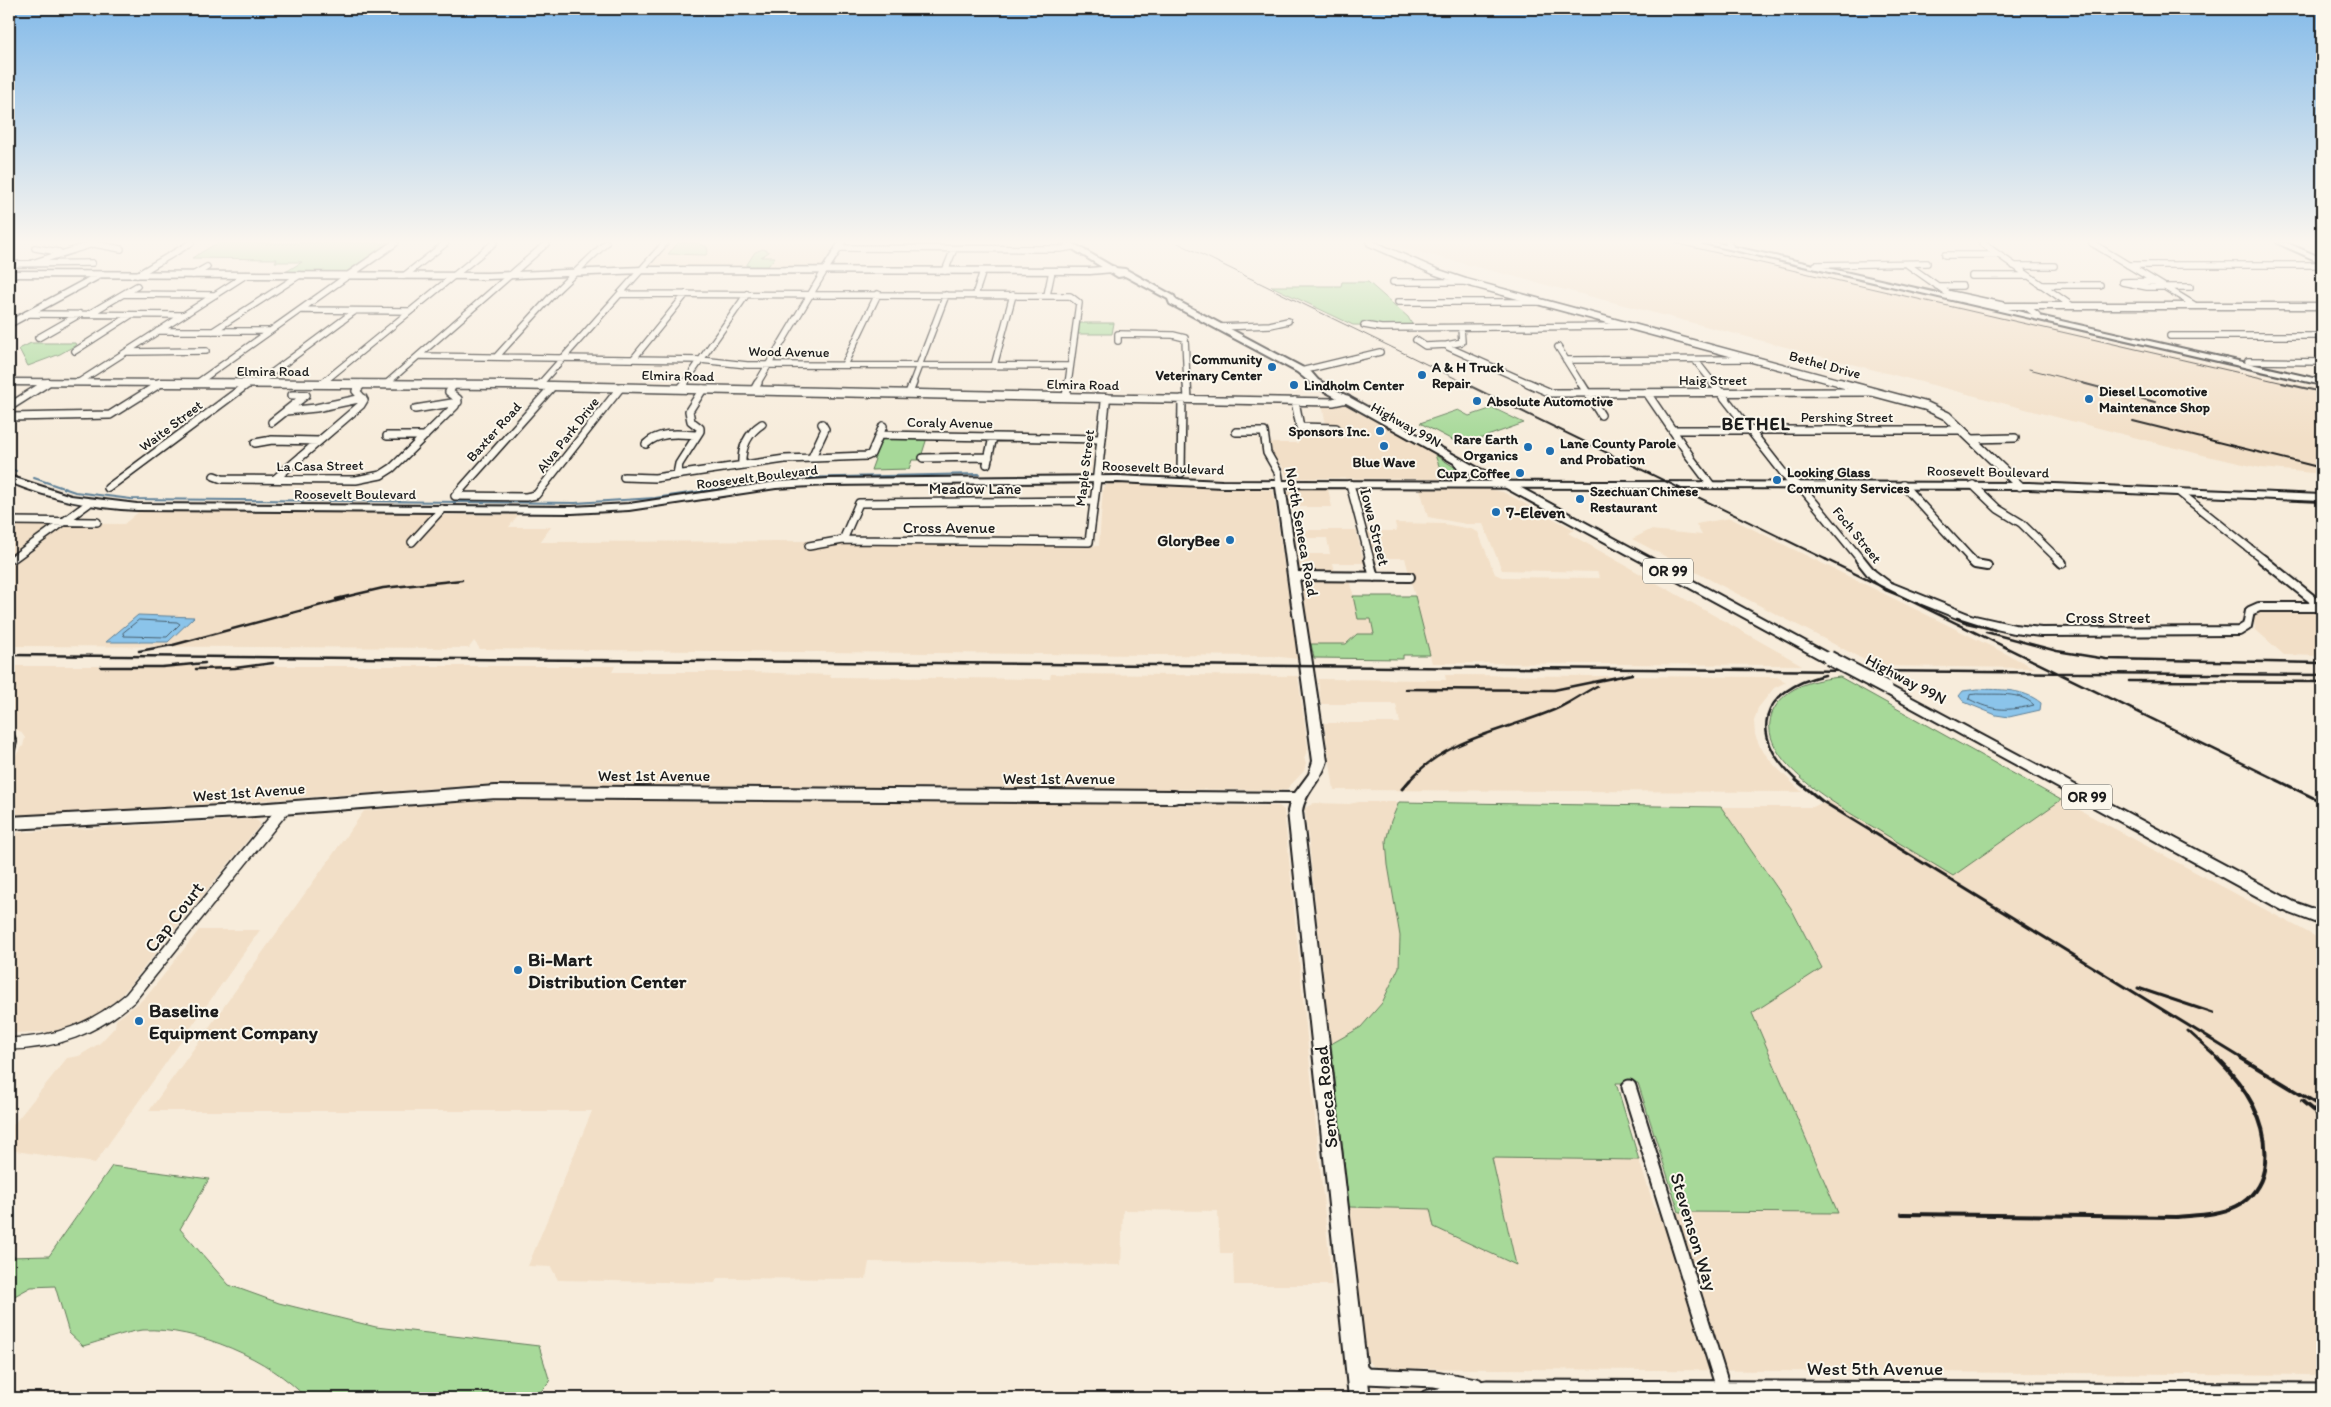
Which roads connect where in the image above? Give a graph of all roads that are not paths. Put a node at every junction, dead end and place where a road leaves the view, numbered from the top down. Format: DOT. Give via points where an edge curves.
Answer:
graph roads {
  1 [pos="37,309"];
  2 [pos="98,309"];
  3 [pos="193,309"];
  4 [pos="248,309"];
  5 [pos="413,309"];
  6 [pos="472,309"];
  7 [pos="542,309"];
  8 [pos="608,309"];
  9 [pos="674,309"];
  10 [pos="738,309"];
  11 [pos="803,309"];
  12 [pos="871,309"];
  13 [pos="941,309"];
  14 [pos="1009,309"];
  15 [pos="1078,309"];
  16 [pos="1187,309"];
  17 [pos="1566,309"];
  18 [pos="1995,309"];
  19 [pos="2029,309"];
  20 [pos="300,310"];
  21 [pos="355,311"];
  22 [pos="410,311"];
  23 [pos="27,314"];
  24 [pos="80,314"];
  25 [pos="89,314"];
  26 [pos="2037,314"];
  27 [pos="133,315"];
  28 [pos="183,315"];
  29 [pos="9,320"];
  30 [pos="16,320"];
  31 [pos="1288,321"];
  32 [pos="9,324"];
  33 [pos="1364,325"];
  34 [pos="1632,326"];
  35 [pos="1220,327"];
  36 [pos="1461,328"];
  37 [pos="157,331"];
  38 [pos="213,331"];
  39 [pos="271,331"];
  40 [pos="2170,336"];
  41 [pos="2322,336"];
  42 [pos="1118,337"];
  43 [pos="38,338"];
  44 [pos="1416,340"];
  45 [pos="1447,345"];
  46 [pos="1558,347"];
  47 [pos="75,351"];
  48 [pos="206,351"];
  49 [pos="128,352"];
  50 [pos="1380,352"];
  51 [pos="418,356"];
  52 [pos="497,356"];
  53 [pos="565,357"];
  54 [pos="634,358"];
  55 [pos="1755,359"];
  56 [pos="701,360"];
  57 [pos="1566,360"];
  58 [pos="1694,360"];
  59 [pos="2248,361"];
  60 [pos="2322,362"];
  61 [pos="769,365"];
  62 [pos="844,366"];
  63 [pos="919,366"];
  64 [pos="994,366"];
  65 [pos="1070,366"];
  66 [pos="1301,371"];
  67 [pos="9,382"];
  68 [pos="48,382"];
  69 [pos="79,382"];
  70 [pos="161,383"];
  71 [pos="197,383"];
  72 [pos="249,383"];
  73 [pos="258,383"];
  74 [pos="2322,383"];
  75 [pos="321,384"];
  76 [pos="362,384"];
  77 [pos="386,384"];
  78 [pos="454,384"];
  79 [pos="539,385"];
  80 [pos="554,386"];
  81 [pos="621,387"];
  82 [pos="681,388"];
  83 [pos="703,389"];
  84 [pos="754,390"];
  85 [pos="1547,392"];
  86 [pos="1878,392"];
  87 [pos="1587,393"];
  88 [pos="1647,393"];
  89 [pos="1721,393"];
  90 [pos="909,394"];
  91 [pos="292,395"];
  92 [pos="1066,397"];
  93 [pos="363,398"];
  94 [pos="1106,398"];
  95 [pos="1185,399"];
  96 [pos="1347,399"];
  97 [pos="458,402"];
  98 [pos="1295,402"];
  99 [pos="9,407"];
  100 [pos="416,409"];
  101 [pos="286,411"];
  102 [pos="1601,414"];
  103 [pos="9,417"];
  104 [pos="272,422"];
  105 [pos="762,424"];
  106 [pos="822,424"];
  107 [pos="883,426"];
  108 [pos="1336,428"];
  109 [pos="1672,430"];
  110 [pos="1751,430"];
  111 [pos="1962,430"];
  112 [pos="1236,432"];
  113 [pos="697,435"];
  114 [pos="879,435"];
  115 [pos="387,436"];
  116 [pos="425,436"];
  117 [pos="993,437"];
  118 [pos="2015,438"];
  119 [pos="1101,439"];
  120 [pos="1971,439"];
  121 [pos="319,441"];
  122 [pos="1680,441"];
  123 [pos="256,443"];
  124 [pos="646,444"];
  125 [pos="812,458"];
  126 [pos="923,458"];
  127 [pos="1457,460"];
  128 [pos="742,465"];
  129 [pos="1181,473"];
  130 [pos="677,474"];
  131 [pos="214,476"];
  132 [pos="624,477"];
  133 [pos="9,479"];
  134 [pos="274,479"];
  135 [pos="1097,479"];
  136 [pos="1280,484"];
  137 [pos="1350,484"];
  138 [pos="1453,484"];
  139 [pos="1508,485"];
  140 [pos="1711,485"];
  141 [pos="1796,485"];
  142 [pos="1903,485"];
  143 [pos="1973,486"];
  144 [pos="2020,486"];
  145 [pos="108,488"];
  146 [pos="2179,492"];
  147 [pos="455,496"];
  148 [pos="534,496"];
  149 [pos="2322,498"];
  150 [pos="1093,501"];
  151 [pos="88,504"];
  152 [pos="442,509"];
  153 [pos="9,521"];
  154 [pos="64,521"];
  155 [pos="97,522"];
  156 [pos="844,540"];
  157 [pos="412,542"];
  158 [pos="1089,542"];
  159 [pos="809,546"];
  160 [pos="14,558"];
  161 [pos="2062,563"];
  162 [pos="1987,566"];
  163 [pos="1294,576"];
  164 [pos="1374,576"];
  165 [pos="1410,576"];
  166 [pos="1888,586"];
  167 [pos="2322,607"];
  168 [pos="10,739"];
  169 [pos="9,753"];
  170 [pos="1174,797"];
  171 [pos="1300,798"];
  172 [pos="284,808"];
  173 [pos="9,823"];
  174 [pos="2288,906"];
  175 [pos="2322,919"];
  176 [pos="2322,929"];
  177 [pos="9,1044"];
  178 [pos="1628,1088"];
  179 [pos="1355,1366"];
  180 [pos="1487,1388"];
  181 [pos="1723,1388"];
  182 [pos="2322,1391"];
  183 [pos="1359,1398"];
  184 [pos="1428,1398"];
  1 -- 23 [label="street"];
  2 -- 25 [label="street"];
  3 -- 28 [label="street"];
  4 -- 38 [label="street"];
  5 -- 22 [label="street"];
  6 -- 51 [label="street"];
  7 -- 52 [label="street"];
  8 -- 53 [label="street"];
  9 -- 54 [label="street"];
  10 -- 56 [label="street"];
  11 -- 61 [label="street"];
  12 -- 62 [label="street"];
  13 -- 63 [label="street"];
  14 -- 64 [label="street"];
  15 -- 65 [label="street"];
  16 -- 35 [label="main road, Highway 99N / OR 99"];
  17 -- 34 [label="street, Bethel Drive"];
  18 -- 74 [label="main road"];
  19 -- 26 [label="street"];
  20 -- 21 [label="street"];
  20 -- 39 [label="street"];
  21 -- 22 [label="street"];
  21 -- 73 [label="street"];
  22 -- 75 [label="street"];
  23 -- 24 [label="street"];
  23 -- 30 [label="street"];
  24 -- 25 [label="street"];
  24 -- 43 [label="street"];
  25 -- 27 [label="street"];
  27 -- 28 [label="street"];
  27 -- 47 [label="street"];
  28 -- 37 [label="street"];
  29 -- 30 [label="street"];
  30 -- 32 [label="street"];
  31 -- 35 [label="street"];
  33 -- 36 [label="street"];
  34 -- 36 [label="street"];
  34 -- 55 [label="street, Bethel Drive"];
  35 -- 66 [label="main road, Highway 99N / OR 99"];
  36 -- 45 [label="street" via="1462,342"];
  37 -- 38 [label="street"];
  37 -- 49 [label="street"];
  38 -- 39 [label="street"];
  39 -- 71 [label="street"];
  40 -- 41 [label="street"];
  42 -- 95 [label="street" via="1173,335 1185,338"];
  44 -- 45 [label="street" via="1425,346"];
  45 -- 85 [label="street"];
  46 -- 57 [label="street"];
  48 -- 49 [label="street"];
  49 -- 69 [label="street"];
  50 -- 66 [label="street"];
  51 -- 52 [label="street, Wood Avenue"];
  51 -- 77 [label="street"];
  52 -- 53 [label="street, Wood Avenue"];
  53 -- 54 [label="street, Wood Avenue"];
  53 -- 79 [label="street"];
  54 -- 56 [label="street, Wood Avenue"];
  55 -- 58 [label="street"];
  55 -- 86 [label="street, Bethel Drive"];
  56 -- 61 [label="street, Wood Avenue"];
  56 -- 82 [label="street"];
  57 -- 58 [label="street"];
  57 -- 87 [label="street"];
  58 -- 89 [label="street, Foch Street"];
  59 -- 60 [label="street"];
  61 -- 62 [label="street, Wood Avenue"];
  61 -- 84 [label="street"];
  62 -- 63 [label="street, Wood Avenue"];
  63 -- 64 [label="street, Wood Avenue"];
  63 -- 90 [label="street"];
  64 -- 65 [label="street, Wood Avenue"];
  65 -- 92 [label="street"];
  66 -- 96 [label="main road, Highway 99N / OR 99"];
  66 -- 139 [label="main road, Highway 99N / OR 99" via="1324,380 1476,463"];
  67 -- 68 [label="street, Elmira Road"];
  68 -- 69 [label="street, Elmira Road"];
  68 -- 99 [label="street"];
  69 -- 70 [label="street, Elmira Road"];
  70 -- 71 [label="street, Elmira Road"];
  70 -- 103 [label="street" via="110,415"];
  71 -- 72 [label="street, Elmira Road"];
  72 -- 73 [label="street, Elmira Road"];
  72 -- 145 [label="street, Waite Street"];
  73 -- 75 [label="street, Elmira Road"];
  75 -- 76 [label="street, Elmira Road"];
  76 -- 77 [label="street, Elmira Road"];
  76 -- 93 [label="street" via="356,391"];
  77 -- 78 [label="street, Elmira Road"];
  78 -- 79 [label="street, Elmira Road"];
  78 -- 97 [label="street" via="449,392 457,397"];
  79 -- 80 [label="street, Elmira Road"];
  80 -- 81 [label="street, Elmira Road"];
  80 -- 147 [label="street, Baxter Road"];
  81 -- 82 [label="street, Elmira Road"];
  81 -- 148 [label="street, Alva Park Drive"];
  82 -- 83 [label="street, Elmira Road"];
  83 -- 84 [label="street, Elmira Road"];
  83 -- 113 [label="street" via="688,411 691,421 700,428"];
  84 -- 90 [label="street, Elmira Road"];
  85 -- 87 [label="street, Haig Street"];
  86 -- 89 [label="street, Haig Street"];
  86 -- 111 [label="street, Bethel Drive" via="1933,408"];
  87 -- 88 [label="street, Haig Street"];
  87 -- 102 [label="street"];
  88 -- 89 [label="street, Haig Street"];
  88 -- 109 [label="street"];
  89 -- 110 [label="street, Foch Street"];
  90 -- 92 [label="street, Elmira Road"];
  91 -- 101 [label="street" via="306,396"];
  92 -- 94 [label="street, Elmira Road"];
  93 -- 101 [label="street"];
  93 -- 121 [label="street" via="361,405"];
  94 -- 95 [label="street, Elmira Road"];
  94 -- 119 [label="street, Maple Street"];
  95 -- 98 [label="street, Elmira Road"];
  95 -- 129 [label="street"];
  96 -- 98 [label="street, Elmira Road"];
  96 -- 127 [label="main road, Highway 99N / OR 99"];
  97 -- 100 [label="street"];
  97 -- 116 [label="street, La Casa Street"];
  98 -- 108 [label="street" via="1301,428"];
  101 -- 104 [label="street"];
  105 -- 128 [label="street" via="754,429 742,451"];
  106 -- 125 [label="street" via="825,429"];
  107 -- 114 [label="street"];
  109 -- 110 [label="street, Pershing Street"];
  109 -- 122 [label="street"];
  110 -- 111 [label="street, Pershing Street"];
  110 -- 141 [label="street, Foch Street"];
  111 -- 120 [label="street, Bethel Drive"];
  112 -- 136 [label="street, North Seneca Road" via="1264,432 1267,453 1278,472"];
  113 -- 124 [label="street" via="658,436"];
  113 -- 130 [label="street" via="679,464"];
  114 -- 117 [label="street, Coraly Avenue"];
  114 -- 125 [label="street" via="870,455"];
  115 -- 116 [label="street"];
  116 -- 134 [label="street, La Casa Street" via="392,468 373,477 356,480"];
  117 -- 119 [label="street, Coraly Avenue"];
  117 -- 126 [label="street" via="988,461"];
  118 -- 120 [label="street"];
  119 -- 135 [label="street, Maple Street"];
  120 -- 144 [label="street, Bethel Drive"];
  121 -- 123 [label="street"];
  121 -- 134 [label="street"];
  122 -- 140 [label="street"];
  125 -- 128 [label="street"];
  127 -- 138 [label="main road" via="1464,471 1462,480"];
  127 -- 139 [label="main road, Highway 99N / OR 99"];
  128 -- 130 [label="street"];
  130 -- 132 [label="street" via="645,479"];
  131 -- 134 [label="street, La Casa Street" via="222,479"];
  133 -- 151 [label="main road, Roosevelt Boulevard" via="43,493"];
  135 -- 136 [label="main road, Roosevelt Boulevard"];
  135 -- 150 [label="street, Maple Street"];
  135 -- 152 [label="main road, Roosevelt Boulevard" via="803,483 629,507"];
  136 -- 137 [label="main road, Roosevelt Boulevard"];
  136 -- 163 [label="main road, North Seneca Road"];
  137 -- 138 [label="main road, Roosevelt Boulevard"];
  137 -- 164 [label="street, Iowa Street"];
  138 -- 139 [label="main road, Roosevelt Boulevard"];
  139 -- 140 [label="main road, Roosevelt Boulevard"];
  139 -- 174 [label="main road, Highway 99N / OR 99, bridge"];
  140 -- 141 [label="main road, Roosevelt Boulevard"];
  141 -- 142 [label="main road, Roosevelt Boulevard"];
  141 -- 166 [label="street, Foch Street" via="1803,489 1872,574"];
  142 -- 143 [label="main road, Roosevelt Boulevard"];
  142 -- 162 [label="street" via="1975,564"];
  143 -- 144 [label="main road, Roosevelt Boulevard"];
  143 -- 161 [label="street" via="1998,510 2021,523"];
  144 -- 146 [label="main road, Roosevelt Boulevard"];
  146 -- 149 [label="main road, Roosevelt Boulevard"];
  146 -- 167 [label="street"];
  147 -- 148 [label="street"];
  150 -- 156 [label="street, Meadow Lane" via="861,503 857,505"];
  150 -- 158 [label="street, Maple Street"];
  151 -- 152 [label="main road, Roosevelt Boulevard"];
  151 -- 154 [label="street"];
  152 -- 157 [label="street"];
  153 -- 154 [label="street"];
  154 -- 155 [label="street"];
  154 -- 160 [label="street"];
  156 -- 158 [label="street, Cross Avenue"];
  156 -- 159 [label="street, Cross Avenue"];
  163 -- 164 [label="street"];
  163 -- 171 [label="main road, North Seneca Road" via="1320,762 1316,776"];
  164 -- 165 [label="street"];
  166 -- 167 [label="street, Cross Street" via="1970,619 2041,632 2239,631 2247,626 2250,612 2259,607"];
  168 -- 169 [label="street"];
  170 -- 171 [label="main road, West 1st Avenue"];
  170 -- 172 [label="street, West 1st Avenue" via="537,792 454,794"];
  171 -- 179 [label="main road, Seneca Road" via="1295,811"];
  172 -- 173 [label="street, West 1st Avenue"];
  172 -- 177 [label="street, Cap Court" via="138,992 79,1039"];
  174 -- 175 [label="main road, OR 99"];
  174 -- 176 [label="main road, OR 99"];
  178 -- 181 [label="street, Stevenson Way"];
  179 -- 180 [label="street" via="1366,1376 1435,1379"];
  179 -- 183 [label="main road, Seneca Road"];
  180 -- 181 [label="street, West 5th Avenue"];
  180 -- 184 [label="street, West 5th Avenue"];
  181 -- 182 [label="street, West 5th Avenue"];
}
